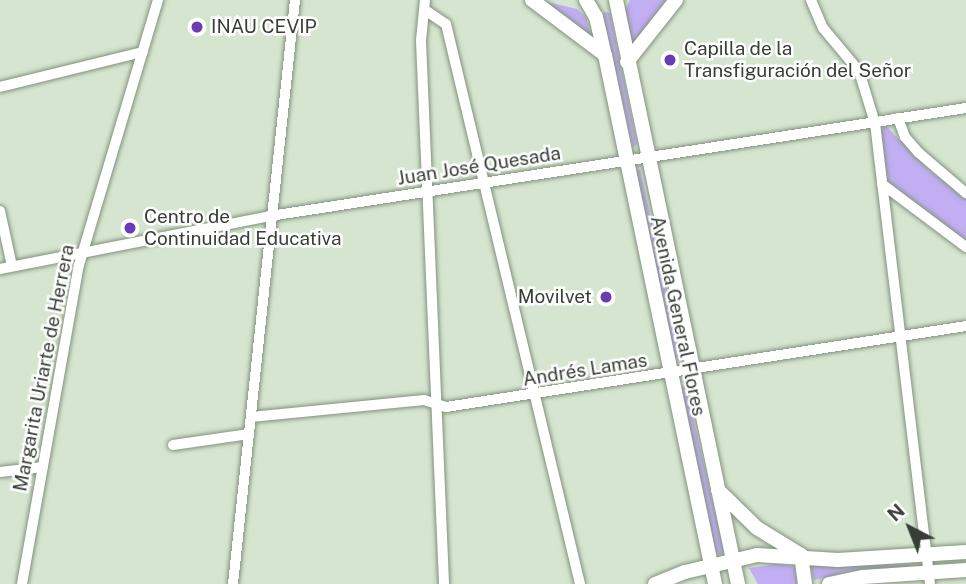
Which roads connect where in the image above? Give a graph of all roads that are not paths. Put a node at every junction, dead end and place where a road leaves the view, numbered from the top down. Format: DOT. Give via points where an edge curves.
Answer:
graph roads {
  1 [pos="158,0"];
  2 [pos="295,0"];
  3 [pos="532,0"];
  4 [pos="586,0"];
  5 [pos="616,0"];
  6 [pos="676,0"];
  7 [pos="811,0"];
  8 [pos="425,5"];
  9 [pos="143,52"];
  10 [pos="605,55"];
  11 [pos="627,62"];
  12 [pos="0,87"];
  13 [pos="966,108"];
  14 [pos="898,118"];
  15 [pos="875,123"];
  16 [pos="648,159"];
  17 [pos="625,162"];
  18 [pos="484,181"];
  19 [pos="882,184"];
  20 [pos="427,191"];
  21 [pos="966,193"];
  22 [pos="0,211"];
  23 [pos="270,216"];
  24 [pos="966,247"];
  25 [pos="83,253"];
  26 [pos="12,266"];
  27 [pos="0,268"];
  28 [pos="966,326"];
  29 [pos="900,337"];
  30 [pos="691,371"];
  31 [pos="670,374"];
  32 [pos="535,396"];
  33 [pos="436,404"];
  34 [pos="251,417"];
  35 [pos="249,434"];
  36 [pos="173,445"];
  37 [pos="43,467"];
  38 [pos="0,472"];
  39 [pos="717,489"];
  40 [pos="966,552"];
  41 [pos="800,555"];
  42 [pos="926,556"];
  43 [pos="733,561"];
  44 [pos="712,565"];
  45 [pos="966,570"];
  46 [pos="682,578"];
  47 [pos="929,579"];
  48 [pos="22,584"];
  49 [pos="233,584"];
  50 [pos="444,584"];
  51 [pos="580,584"];
  52 [pos="655,584"];
  53 [pos="715,584"];
  54 [pos="738,584"];
  55 [pos="805,584"];
  56 [pos="829,584"];
  1 -- 9 [label="street, Margarita Uriarte de Herrera"];
  2 -- 23 [label="street"];
  3 -- 10 [label="main road"];
  4 -- 10 [label="main road, Avenida General Flores" via="596,18"];
  5 -- 11 [label="main road, Avenida General Flores"];
  6 -- 11 [label="main road"];
  7 -- 15 [label="street" via="823,28 859,71"];
  8 -- 18 [label="street" via="446,24"];
  8 -- 20 [label="street" via="421,41"];
  9 -- 12 [label="street"];
  9 -- 25 [label="street, Margarita Uriarte de Herrera"];
  10 -- 17 [label="main road, Avenida General Flores"];
  11 -- 16 [label="main road, Avenida General Flores"];
  13 -- 14 [label="street, Juan José Quesada"];
  14 -- 15 [label="street, Juan José Quesada"];
  14 -- 21 [label="street" via="905,137 919,153"];
  15 -- 16 [label="street, Juan José Quesada"];
  15 -- 19 [label="street"];
  16 -- 17 [label="street, Juan José Quesada"];
  16 -- 30 [label="main road, Avenida General Flores"];
  17 -- 18 [label="street, Juan José Quesada"];
  17 -- 31 [label="main road, Avenida General Flores"];
  18 -- 20 [label="street, Juan José Quesada"];
  18 -- 32 [label="street"];
  19 -- 24 [label="street"];
  19 -- 29 [label="street"];
  20 -- 23 [label="street, Juan José Quesada"];
  20 -- 33 [label="street"];
  22 -- 26 [label="street"];
  23 -- 25 [label="street, Juan José Quesada"];
  23 -- 34 [label="street"];
  25 -- 26 [label="street, Juan José Quesada"];
  25 -- 37 [label="street, Margarita Uriarte de Herrera"];
  26 -- 27 [label="street, Juan José Quesada"];
  28 -- 29 [label="street, Andrés Lamas"];
  29 -- 30 [label="street, Andrés Lamas"];
  29 -- 42 [label="street"];
  30 -- 31 [label="street, Andrés Lamas"];
  30 -- 39 [label="main road, Avenida General Flores"];
  31 -- 32 [label="street, Andrés Lamas"];
  31 -- 44 [label="main road, Avenida General Flores"];
  32 -- 33 [label="street, Andrés Lamas" via="446,407"];
  32 -- 51 [label="street"];
  33 -- 34 [label="street, Andrés Lamas" via="424,400"];
  33 -- 50 [label="street"];
  34 -- 35 [label="street"];
  35 -- 36 [label="street"];
  35 -- 49 [label="street"];
  37 -- 38 [label="street"];
  37 -- 48 [label="street, Margarita Uriarte de Herrera"];
  39 -- 41 [label="main road" via="757,528"];
  39 -- 43 [label="main road, Avenida General Flores"];
  40 -- 42 [label="main road"];
  41 -- 42 [label="main road" via="838,560"];
  41 -- 43 [label="main road" via="757,555"];
  41 -- 55 [label="main road"];
  42 -- 47 [label="street"];
  43 -- 44 [label="main road"];
  43 -- 54 [label="main road, Avenida General Flores"];
  44 -- 46 [label="main road"];
  44 -- 53 [label="main road, Avenida General Flores"];
  45 -- 47 [label="main road"];
  46 -- 52 [label="main road"];
  47 -- 56 [label="main road" via="863,577"];
}
